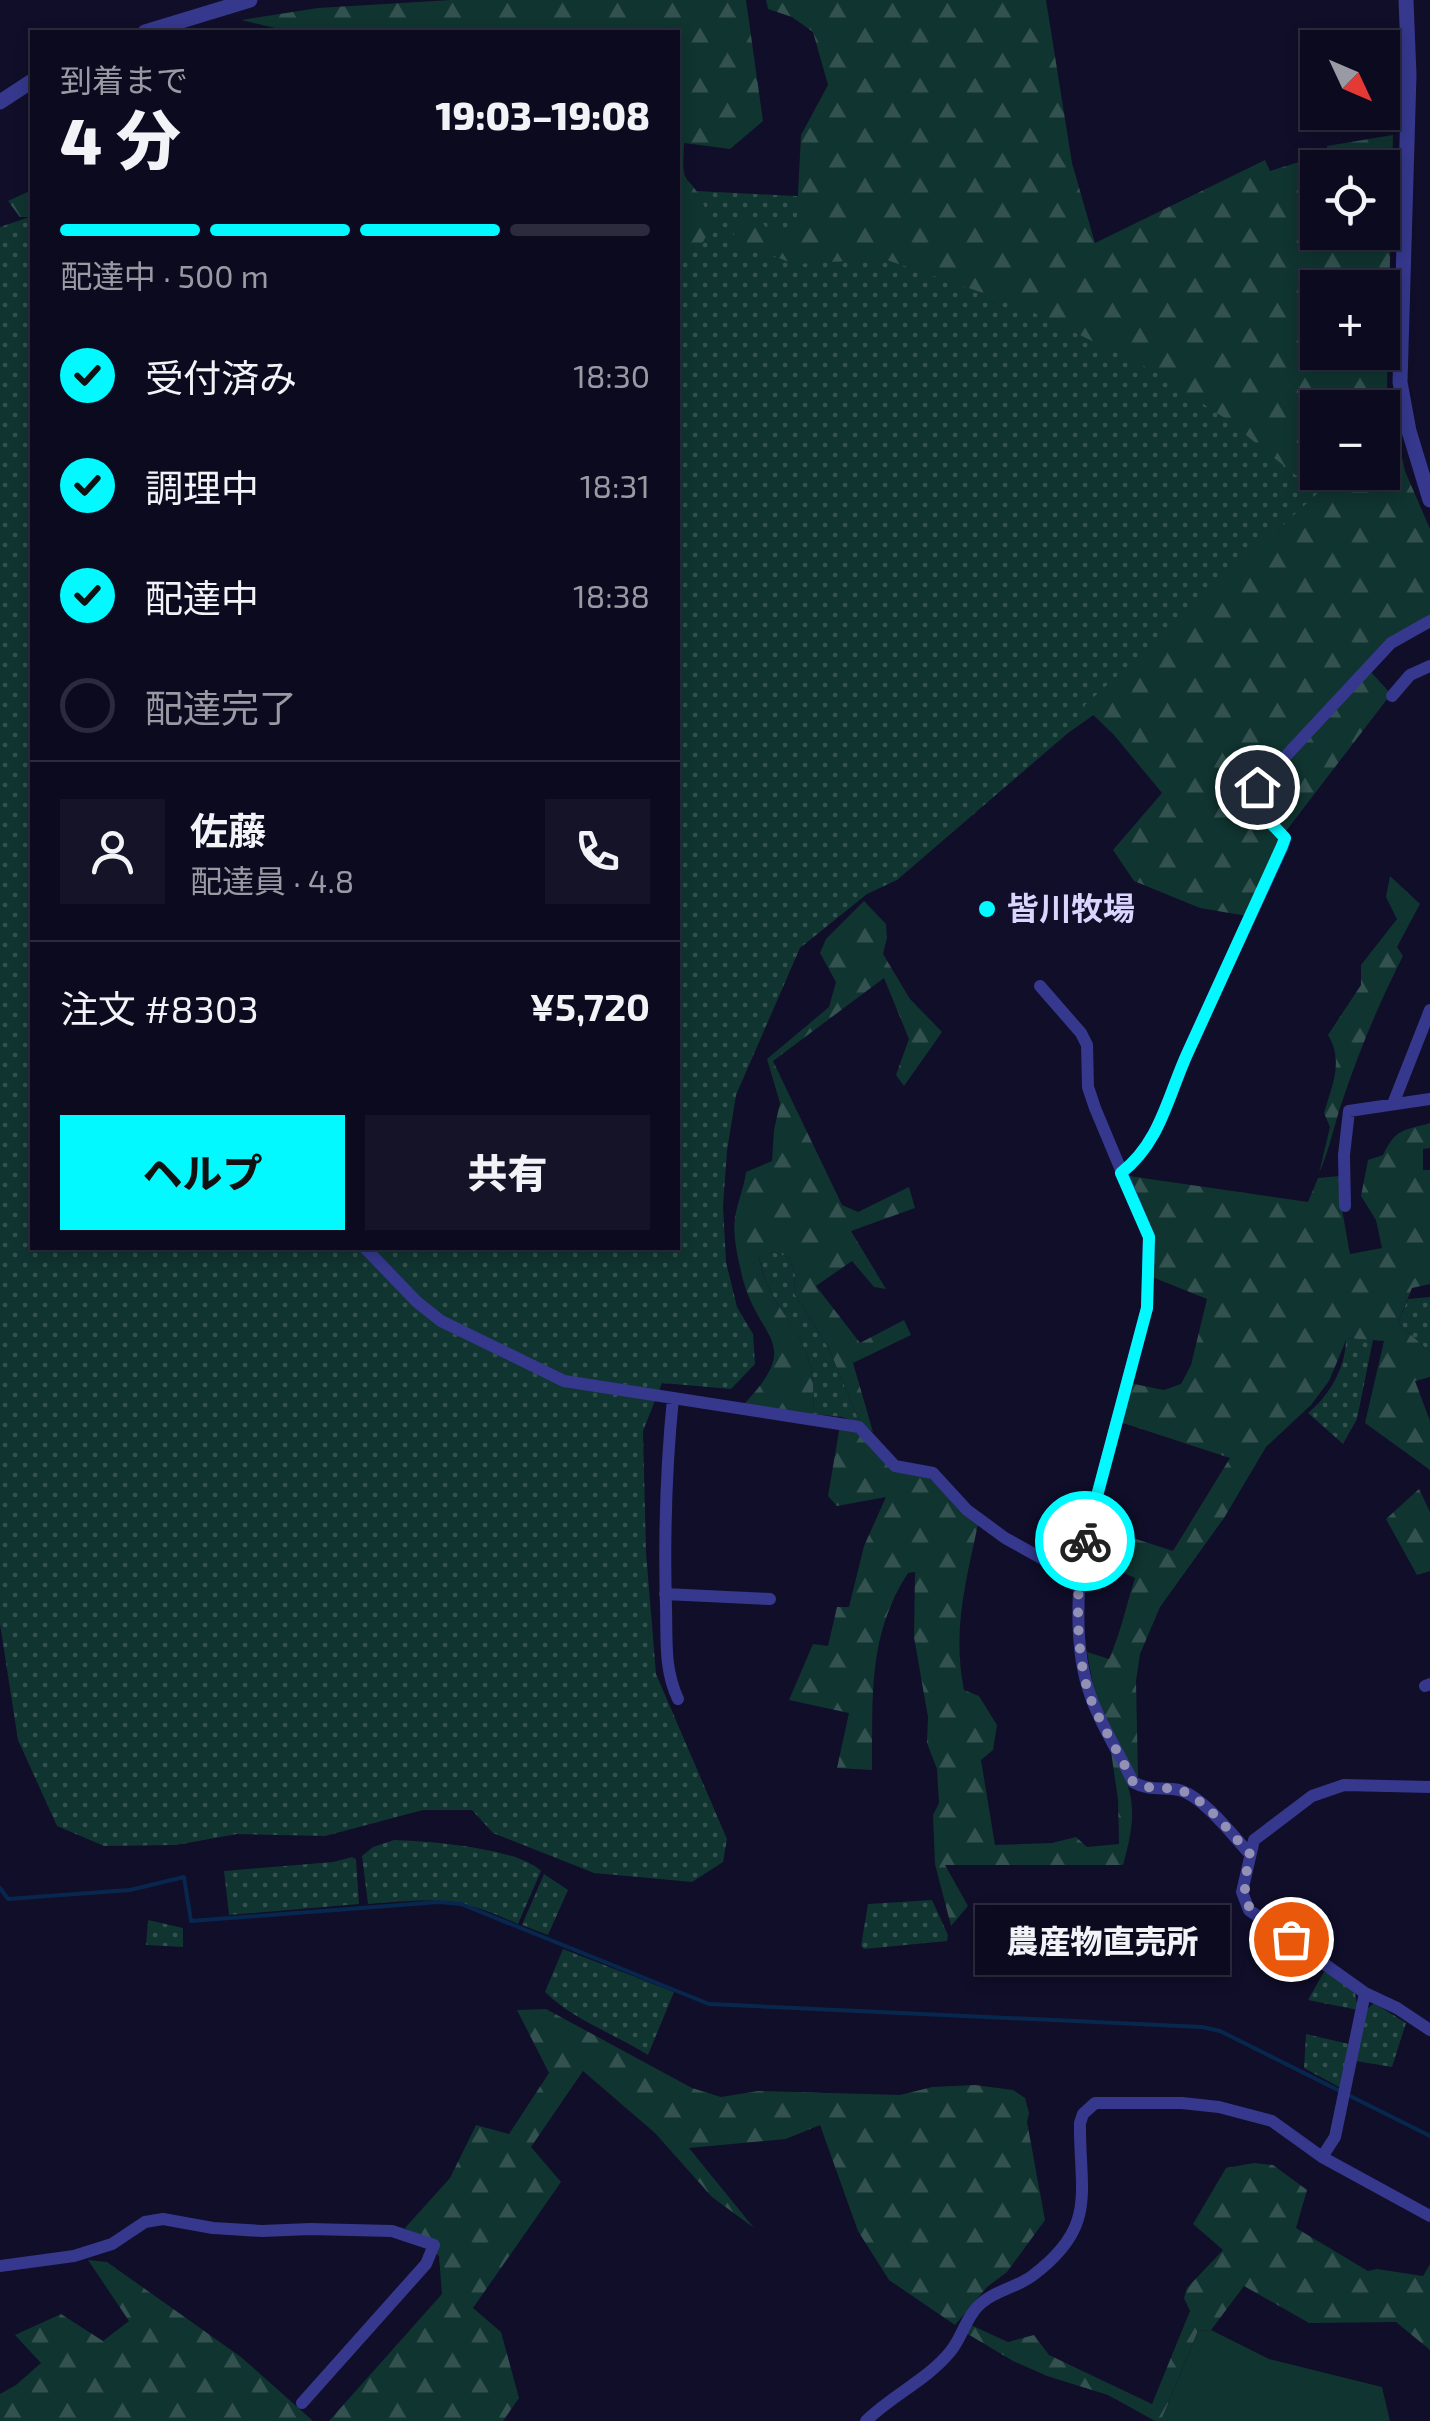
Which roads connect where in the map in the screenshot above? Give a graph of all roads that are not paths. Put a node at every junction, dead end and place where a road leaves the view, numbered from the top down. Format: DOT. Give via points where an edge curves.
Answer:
graph roads {
  1 [pos="250,0"];
  2 [pos="1406,0"];
  3 [pos="203,6"];
  4 [pos="149,30"];
  5 [pos="30,82"];
  6 [pos="0,102"];
  7 [pos="1430,500"];
  8 [pos="1430,621"];
  9 [pos="1430,666"];
  10 [pos="1392,696"];
  11 [pos="1040,986"];
  12 [pos="1430,1010"];
  13 [pos="1430,1099"];
  14 [pos="1393,1104"];
  15 [pos="1121,1173"];
  16 [pos="1345,1206"];
  17 [pos="367,1250"];
  18 [pos="673,1398"];
  19 [pos="1079,1578"];
  20 [pos="666,1594"];
  21 [pos="770,1600"];
  22 [pos="678,1699"];
  23 [pos="1430,1787"];
  24 [pos="1250,1854"];
  25 [pos="1365,1994"];
  26 [pos="1430,2030"];
  27 [pos="1322,2157"];
  28 [pos="1430,2216"];
  29 [pos="0,2266"];
  30 [pos="302,2404"];
  31 [pos="866,2421"];
  1 -- 3 [label="street"];
  2 -- 7 [label="street" via="1400,382"];
  3 -- 4 [label="street"];
  5 -- 6 [label="street"];
  8 -- 15 [label="street" via="1391,644 1257,787 1253,804 1285,838 1160,1126"];
  9 -- 10 [label="street" via="1410,675"];
  11 -- 15 [label="street" via="1081,1034 1088,1087"];
  12 -- 14 [label="street"];
  13 -- 14 [label="street"];
  14 -- 16 [label="street" via="1350,1111"];
  15 -- 19 [label="street" via="1149,1237 1147,1308"];
  17 -- 18 [label="street" via="417,1302 472,1338 564,1382"];
  18 -- 19 [label="street" via="859,1428 895,1466 933,1472 967,1510 1005,1538"];
  18 -- 20 [label="street" via="664,1489"];
  19 -- 24 [label="street" via="1080,1645 1090,1696 1133,1782 1194,1796"];
  20 -- 21 [label="street"];
  20 -- 22 [label="street" via="668,1677"];
  23 -- 24 [label="street" via="1367,1783 1326,1789 1265,1829"];
  24 -- 25 [label="street" via="1242,1892 1249,1910"];
  25 -- 26 [label="street"];
  25 -- 27 [label="street" via="1335,2137"];
  27 -- 28 [label="street"];
  27 -- 31 [label="street" via="1272,2121 1219,2107 1095,2102 1080,2123 1084,2200 1067,2240 1034,2274 984,2300 930,2373"];
  29 -- 30 [label="street" via="74,2256 163,2219 262,2231 392,2231 434,2245 426,2264"];
}
